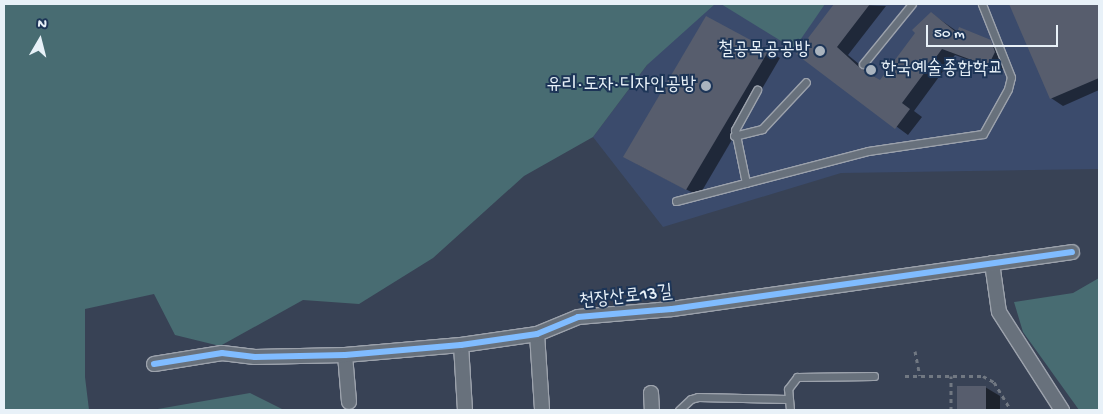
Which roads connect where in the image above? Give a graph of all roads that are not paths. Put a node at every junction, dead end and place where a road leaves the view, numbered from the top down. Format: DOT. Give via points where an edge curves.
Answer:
graph roads {
  1 [pos="912,4"];
  2 [pos="982,4"];
  3 [pos="863,64"];
  4 [pos="806,82"];
  5 [pos="757,90"];
  6 [pos="734,136"];
  7 [pos="746,183"];
  8 [pos="676,201"];
  9 [pos="1072,252"];
  10 [pos="992,263"];
  11 [pos="537,334"];
  12 [pos="462,345"];
  13 [pos="344,355"];
  14 [pos="154,364"];
  15 [pos="874,376"];
  16 [pos="651,393"];
  17 [pos="787,399"];
  18 [pos="349,402"];
  19 [pos="542,409"];
  20 [pos="465,410"];
  21 [pos="652,410"];
  22 [pos="679,410"];
  23 [pos="790,410"];
  24 [pos="1062,410"];
  1 -- 3 [label="lane"];
  2 -- 7 [label="lane" via="1011,77 1008,89 983,134 868,151"];
  4 -- 6 [label="lane" via="762,129"];
  5 -- 6 [label="lane" via="737,123"];
  6 -- 7 [label="lane"];
  7 -- 8 [label="lane"];
  9 -- 10 [label="street, 천장산로13길"];
  10 -- 11 [label="street, 천장산로13길" via="672,309 578,317"];
  10 -- 24 [label="street" via="999,312"];
  11 -- 12 [label="street, 천장산로13길"];
  11 -- 19 [label="street"];
  12 -- 13 [label="street, 천장산로13길"];
  12 -- 20 [label="street"];
  13 -- 14 [label="street, 천장산로13길" via="255,357 222,353"];
  13 -- 18 [label="street"];
  15 -- 17 [label="lane" via="797,377 791,381"];
  16 -- 21 [label="street"];
  17 -- 22 [label="lane" via="698,398 691,399"];
  17 -- 23 [label="lane"];
}
